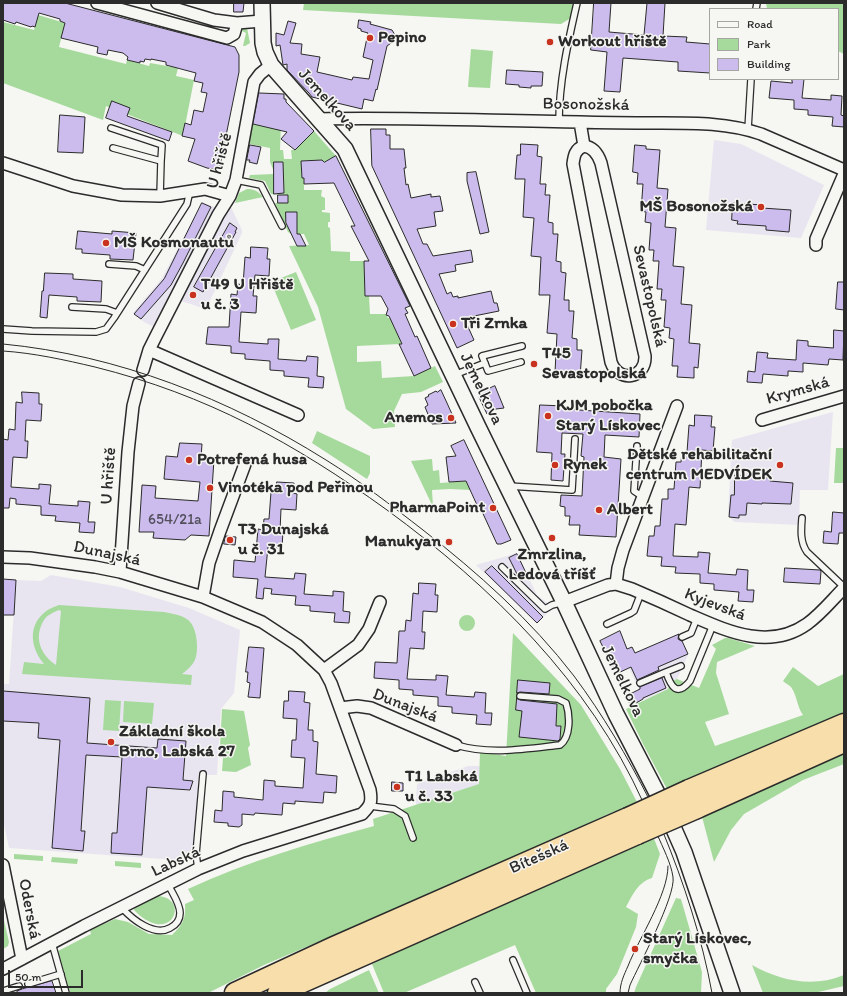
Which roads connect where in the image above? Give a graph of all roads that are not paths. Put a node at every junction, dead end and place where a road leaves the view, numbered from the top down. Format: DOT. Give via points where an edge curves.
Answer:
graph roads {
  1 [pos="97,3"];
  2 [pos="158,3"];
  3 [pos="577,3"];
  4 [pos="262,12"];
  5 [pos="237,23"];
  6 [pos="271,65"];
  7 [pos="751,80"];
  8 [pos="319,119"];
  9 [pos="559,122"];
  10 [pos="580,122"];
  11 [pos="110,128"];
  12 [pos="748,129"];
  13 [pos="584,146"];
  14 [pos="113,148"];
  15 [pos="161,161"];
  16 [pos="3,163"];
  17 [pos="844,170"];
  18 [pos="844,174"];
  19 [pos="236,180"];
  20 [pos="190,191"];
  21 [pos="160,196"];
  22 [pos="230,196"];
  23 [pos="282,226"];
  24 [pos="816,245"];
  25 [pos="108,264"];
  26 [pos="145,270"];
  27 [pos="72,307"];
  28 [pos="118,313"];
  29 [pos="3,329"];
  30 [pos="522,346"];
  31 [pos="149,350"];
  32 [pos="521,362"];
  33 [pos="485,364"];
  34 [pos="143,370"];
  35 [pos="454,376"];
  36 [pos="139,383"];
  37 [pos="844,396"];
  38 [pos="677,406"];
  39 [pos="298,415"];
  40 [pos="762,420"];
  41 [pos="575,439"];
  42 [pos="637,446"];
  43 [pos="245,464"];
  44 [pos="507,486"];
  45 [pos="643,496"];
  46 [pos="802,518"];
  47 [pos="3,558"];
  48 [pos="502,567"];
  49 [pos="120,572"];
  50 [pos="616,584"];
  51 [pos="844,588"];
  52 [pos="641,593"];
  53 [pos="203,597"];
  54 [pos="380,602"];
  55 [pos="564,602"];
  56 [pos="697,618"];
  57 [pos="607,624"];
  58 [pos="713,625"];
  59 [pos="682,637"];
  60 [pos="681,666"];
  61 [pos="324,670"];
  62 [pos="666,672"];
  63 [pos="640,683"];
  64 [pos="520,696"];
  65 [pos="340,708"];
  66 [pos="844,724"];
  67 [pos="844,742"];
  68 [pos="456,745"];
  69 [pos="203,774"];
  70 [pos="658,795"];
  71 [pos="693,799"];
  72 [pos="370,806"];
  73 [pos="632,826"];
  74 [pos="674,827"];
  75 [pos="412,838"];
  76 [pos="3,865"];
  77 [pos="198,869"];
  78 [pos="168,884"];
  79 [pos="122,908"];
  80 [pos="52,944"];
  81 [pos="371,951"];
  82 [pos="22,959"];
  83 [pos="513,960"];
  84 [pos="3,969"];
  85 [pos="61,974"];
  86 [pos="475,982"];
  87 [pos="28,984"];
  88 [pos="19,986"];
  89 [pos="3,991"];
  90 [pos="66,993"];
  91 [pos="235,993"];
  92 [pos="278,993"];
  93 [pos="305,993"];
  94 [pos="480,993"];
  95 [pos="527,993"];
  96 [pos="732,993"];
  1 -- 5 [label="street" via="227,38 234,34"];
  2 -- 5 [label="street" via="214,20"];
  3 -- 9 [label="lane" via="564,66"];
  4 -- 5 [label="street"];
  4 -- 6 [label="street, Jemelkova" via="265,52"];
  6 -- 8 [label="street, Jemelkova"];
  6 -- 19 [label="street, U hřiště" via="254,82"];
  7 -- 12 [label="lane"];
  8 -- 9 [label="street, Bosonožská"];
  8 -- 35 [label="street, Jemelkova" via="345,149"];
  9 -- 10 [label="street, Bosonožská"];
  10 -- 12 [label="street, Bosonožská" via="700,123"];
  10 -- 13 [label="street"];
  11 -- 15 [label="lane" via="162,145"];
  12 -- 17 [label="street, Bosonožská"];
  13 -- 13 [label="street, Sevastopolská" via="575,153 573,164 611,362 619,373 630,376 641,370 645,356 601,162 595,151 589,146"];
  14 -- 15 [label="lane"];
  15 -- 21 [label="lane"];
  16 -- 21 [label="street" via="72,186 122,195"];
  18 -- 24 [label="street"];
  19 -- 22 [label="street, U hřiště"];
  19 -- 23 [label="lane" via="261,185"];
  20 -- 21 [label="street"];
  20 -- 22 [label="street" via="205,189"];
  20 -- 26 [label="lane" via="187,204"];
  22 -- 31 [label="street, U hřiště"];
  25 -- 26 [label="lane" via="136,266"];
  26 -- 28 [label="lane"];
  27 -- 28 [label="lane" via="106,309"];
  28 -- 29 [label="lane" via="102,331"];
  30 -- 33 [label="lane" via="482,356"];
  31 -- 34 [label="street, U hřiště"];
  31 -- 39 [label="street"];
  32 -- 33 [label="lane" via="488,371"];
  33 -- 35 [label="lane"];
  35 -- 44 [label="street, Jemelkova"];
  36 -- 49 [label="street, U hřiště" via="132,414"];
  37 -- 40 [label="street, Krymská"];
  38 -- 45 [label="street"];
  41 -- 44 [label="lane" via="572,490"];
  42 -- 45 [label="lane" via="634,491"];
  43 -- 53 [label="street" via="210,559"];
  44 -- 55 [label="street, Jemelkova"];
  45 -- 50 [label="street" via="619,564"];
  46 -- 51 [label="lane" via="803,547"];
  47 -- 49 [label="street, Dunajská" via="30,558"];
  48 -- 55 [label="lane" via="545,609"];
  49 -- 53 [label="street, Dunajská"];
  50 -- 52 [label="street, Kyjevská"];
  50 -- 55 [label="street"];
  51 -- 58 [label="street, Kyjevská" via="818,615 785,634 750,637"];
  52 -- 56 [label="street, Kyjevská"];
  52 -- 57 [label="lane" via="634,611"];
  53 -- 61 [label="street, Dunajská" via="262,622 297,645"];
  54 -- 61 [label="street" via="369,629 358,645"];
  55 -- 70 [label="street, Jemelkova" via="616,714"];
  56 -- 58 [label="street, Kyjevská"];
  56 -- 59 [label="lane" via="691,633"];
  58 -- 62 [label="lane" via="690,680 684,688 674,688"];
  60 -- 62 [label="lane"];
  61 -- 65 [label="street, Dunajská"];
  62 -- 63 [label="lane"];
  64 -- 68 [label="lane" via="558,699 566,703 568,726 563,743 502,751"];
  65 -- 68 [label="street, Dunajská" via="371,708"];
  65 -- 72 [label="street, Dunajská" via="370,790"];
  66 -- 71 [label="highway, Bítešská"];
  67 -- 71 [label="highway, Bítešská"];
  69 -- 77 [label="lane" via="196,854"];
  71 -- 73 [label="highway, Bítešská, bridge"];
  72 -- 75 [label="lane" via="394,809 405,816"];
  72 -- 77 [label="street, Labská" via="355,818 243,851"];
  73 -- 81 [label="highway, Bítešská"];
  73 -- 91 [label="highway, Bítešská" via="348,941"];
  74 -- 96 [label="street"];
  76 -- 82 [label="street, Oderská"];
  77 -- 78 [label="street, Labská"];
  78 -- 79 [label="street, Labská"];
  78 -- 79 [label="lane" via="180,913 174,926 167,930 160,931 148,927 130,917"];
  79 -- 80 [label="street, Labská"];
  80 -- 82 [label="street, Labská"];
  80 -- 85 [label="lane"];
  81 -- 92 [label="highway, Bítešská"];
  81 -- 93 [label="highway"];
  82 -- 84 [label="street, Labská"];
  83 -- 95 [label="lane"];
  85 -- 87 [label="lane"];
  85 -- 90 [label="lane"];
  86 -- 94 [label="lane"];
  88 -- 89 [label="lane"];
}
